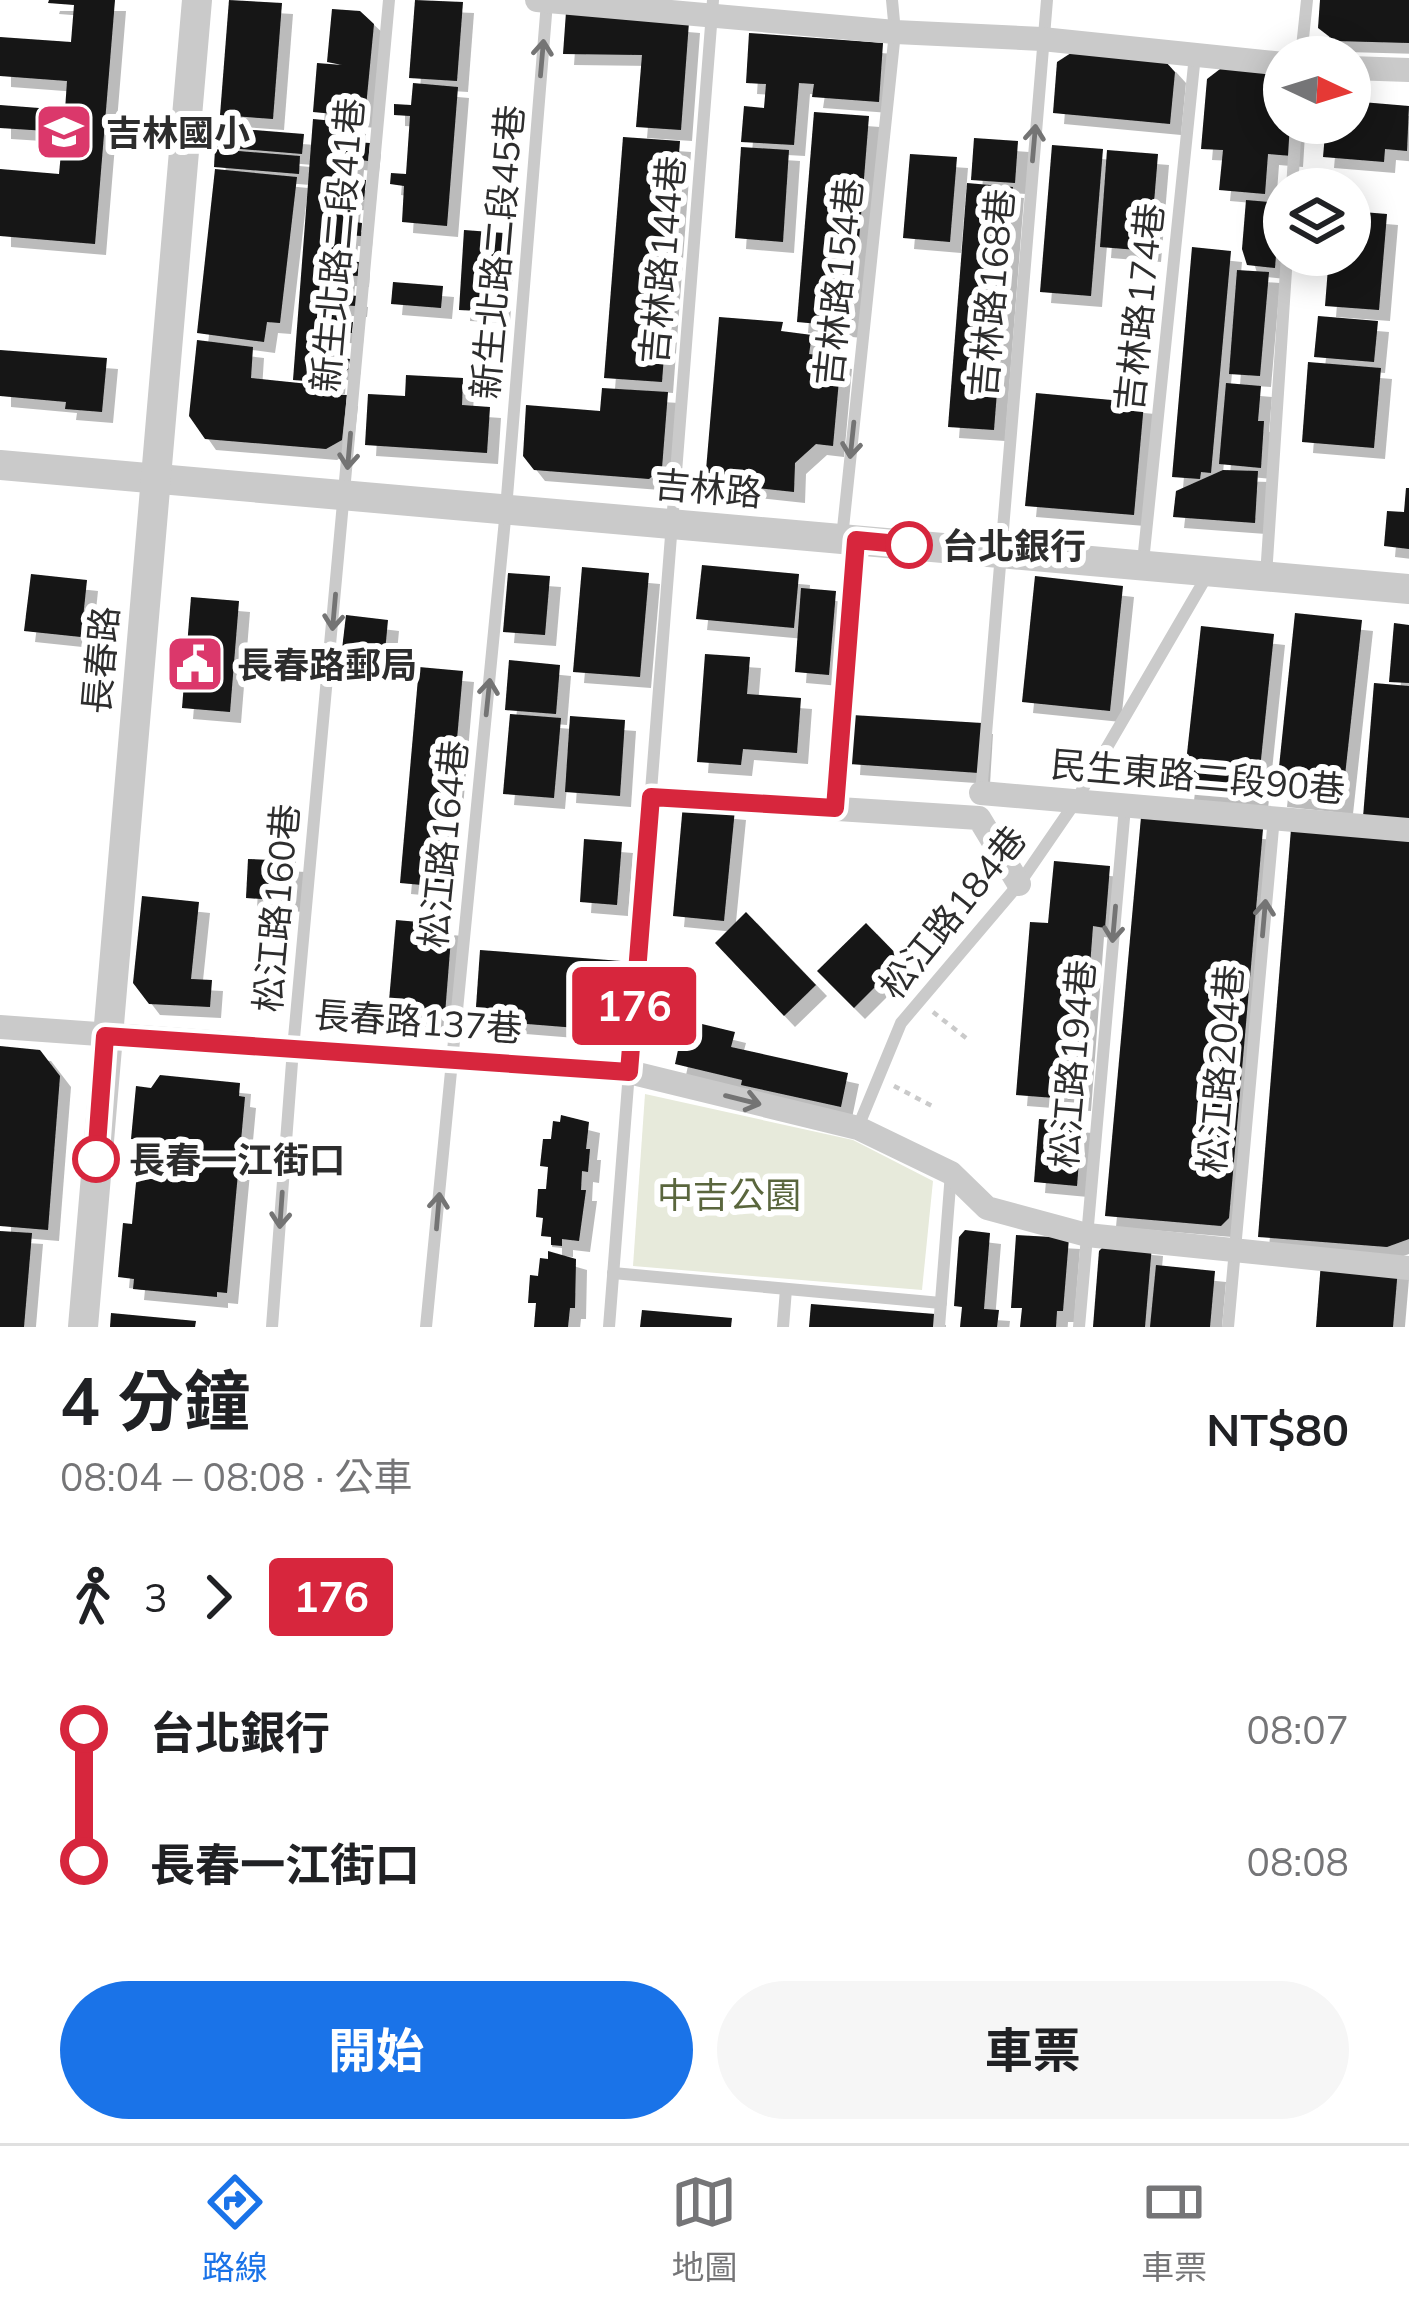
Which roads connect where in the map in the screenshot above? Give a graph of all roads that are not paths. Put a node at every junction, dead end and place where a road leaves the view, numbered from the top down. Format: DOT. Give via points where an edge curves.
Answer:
graph roads {
  1 [pos="197,0"];
  2 [pos="389,0"];
  3 [pos="537,0"];
  4 [pos="547,0"];
  5 [pos="892,0"];
  6 [pos="1047,0"];
  7 [pos="1307,0"];
  8 [pos="713,8"];
  9 [pos="895,32"];
  10 [pos="1303,36"];
  11 [pos="1042,39"];
  12 [pos="1195,56"];
  13 [pos="1263,62"];
  14 [pos="1371,69"];
  15 [pos="1409,70"];
  16 [pos="1286,276"];
  17 [pos="0,465"];
  18 [pos="155,478"];
  19 [pos="344,495"];
  20 [pos="506,509"];
  21 [pos="671,524"];
  22 [pos="849,540"];
  23 [pos="1001,553"];
  24 [pos="1143,566"];
  25 [pos="1210,572"];
  26 [pos="1266,576"];
  27 [pos="1409,589"];
  28 [pos="651,797"];
  29 [pos="1074,804"];
  30 [pos="980,806"];
  31 [pos="1124,807"];
  32 [pos="835,808"];
  33 [pos="1274,817"];
  34 [pos="1409,830"];
  35 [pos="1019,884"];
  36 [pos="0,1027"];
  37 [pos="105,1036"];
  38 [pos="293,1049"];
  39 [pos="452,1060"];
  40 [pos="629,1072"];
  41 [pos="858,1128"];
  42 [pos="951,1173"];
  43 [pos="1087,1235"];
  44 [pos="1234,1250"];
  45 [pos="1409,1268"];
  46 [pos="614,1273"];
  47 [pos="786,1289"];
  48 [pos="941,1303"];
  49 [pos="82,1327"];
  50 [pos="272,1327"];
  51 [pos="427,1327"];
  52 [pos="609,1327"];
  53 [pos="783,1327"];
  54 [pos="939,1327"];
  55 [pos="1078,1327"];
  56 [pos="1228,1327"];
  1 -- 18 [label="street, 長春路"];
  2 -- 19 [label="lane, 新生北路二段41巷, one-way"];
  3 -- 4 [label="street"];
  4 -- 8 [label="street"];
  20 -- 4 [label="lane, 新生北路二段45巷, one-way"];
  5 -- 9 [label="lane, 吉林路154巷"];
  6 -- 11 [label="lane, 吉林路168巷"];
  7 -- 10 [label="lane"];
  8 -- 9 [label="street"];
  8 -- 21 [label="lane, 吉林路144巷"];
  9 -- 11 [label="street"];
  9 -- 22 [label="lane, 吉林路154巷, one-way"];
  11 -- 12 [label="street"];
  23 -- 11 [label="lane, 吉林路168巷, one-way"];
  12 -- 13 [label="street"];
  12 -- 24 [label="lane, 吉林路174巷"];
  14 -- 15 [label="street"];
  16 -- 26 [label="lane"];
  17 -- 18 [label="street, 吉林路"];
  18 -- 19 [label="street, 吉林路"];
  18 -- 37 [label="street, 長春路"];
  19 -- 20 [label="street, 吉林路"];
  19 -- 38 [label="lane, 松江路160巷, one-way"];
  20 -- 21 [label="street, 吉林路"];
  39 -- 20 [label="lane, 松江路164巷, one-way"];
  21 -- 22 [label="street, 吉林路"];
  21 -- 28 [label="lane, 吉林路144巷"];
  22 -- 23 [label="street, 吉林路"];
  22 -- 32 [label="street"];
  23 -- 24 [label="street, 吉林路"];
  23 -- 30 [label="lane, 吉林路168巷"];
  24 -- 25 [label="street, 吉林路"];
  25 -- 26 [label="street, 吉林路"];
  25 -- 29 [label="lane, 松江路184巷"];
  26 -- 27 [label="street, 吉林路"];
  28 -- 32 [label="street, 民生東路二段90巷"];
  28 -- 40 [label="lane, 吉林路144巷"];
  29 -- 30 [label="street, 民生東路二段90巷"];
  29 -- 31 [label="street, 民生東路二段90巷"];
  29 -- 35 [label="lane, 松江路184巷"];
  30 -- 32 [label="street, 民生東路二段90巷"];
  30 -- 35 [label="street"];
  31 -- 33 [label="street, 民生東路二段90巷"];
  31 -- 43 [label="lane, 松江路194巷, one-way"];
  33 -- 34 [label="street, 民生東路二段90巷"];
  44 -- 33 [label="lane, 松江路204巷, one-way"];
  35 -- 41 [label="lane, 松江路184巷" via="901,1023"];
  36 -- 37 [label="street, 長春路137巷"];
  37 -- 38 [label="street, 長春路137巷"];
  37 -- 49 [label="street, 長春路"];
  38 -- 39 [label="street, 長春路137巷"];
  38 -- 50 [label="lane, 松江路160巷, one-way"];
  39 -- 40 [label="street, 長春路137巷"];
  51 -- 39 [label="lane, 松江路164巷, one-way"];
  40 -- 41 [label="street, 長春路137巷, one-way"];
  40 -- 46 [label="lane, 吉林路144巷"];
  41 -- 42 [label="street, 長春路137巷"];
  42 -- 43 [label="street, 長春路137巷" via="987,1208"];
  42 -- 48 [label="lane"];
  43 -- 44 [label="street, 長春路137巷"];
  43 -- 55 [label="lane, 松江路194巷"];
  44 -- 45 [label="street, 長春路137巷"];
  44 -- 56 [label="lane, 松江路204巷"];
  46 -- 47 [label="lane"];
  46 -- 52 [label="lane, 吉林路144巷"];
  47 -- 48 [label="lane"];
  47 -- 53 [label="lane"];
  48 -- 54 [label="lane"];
}
